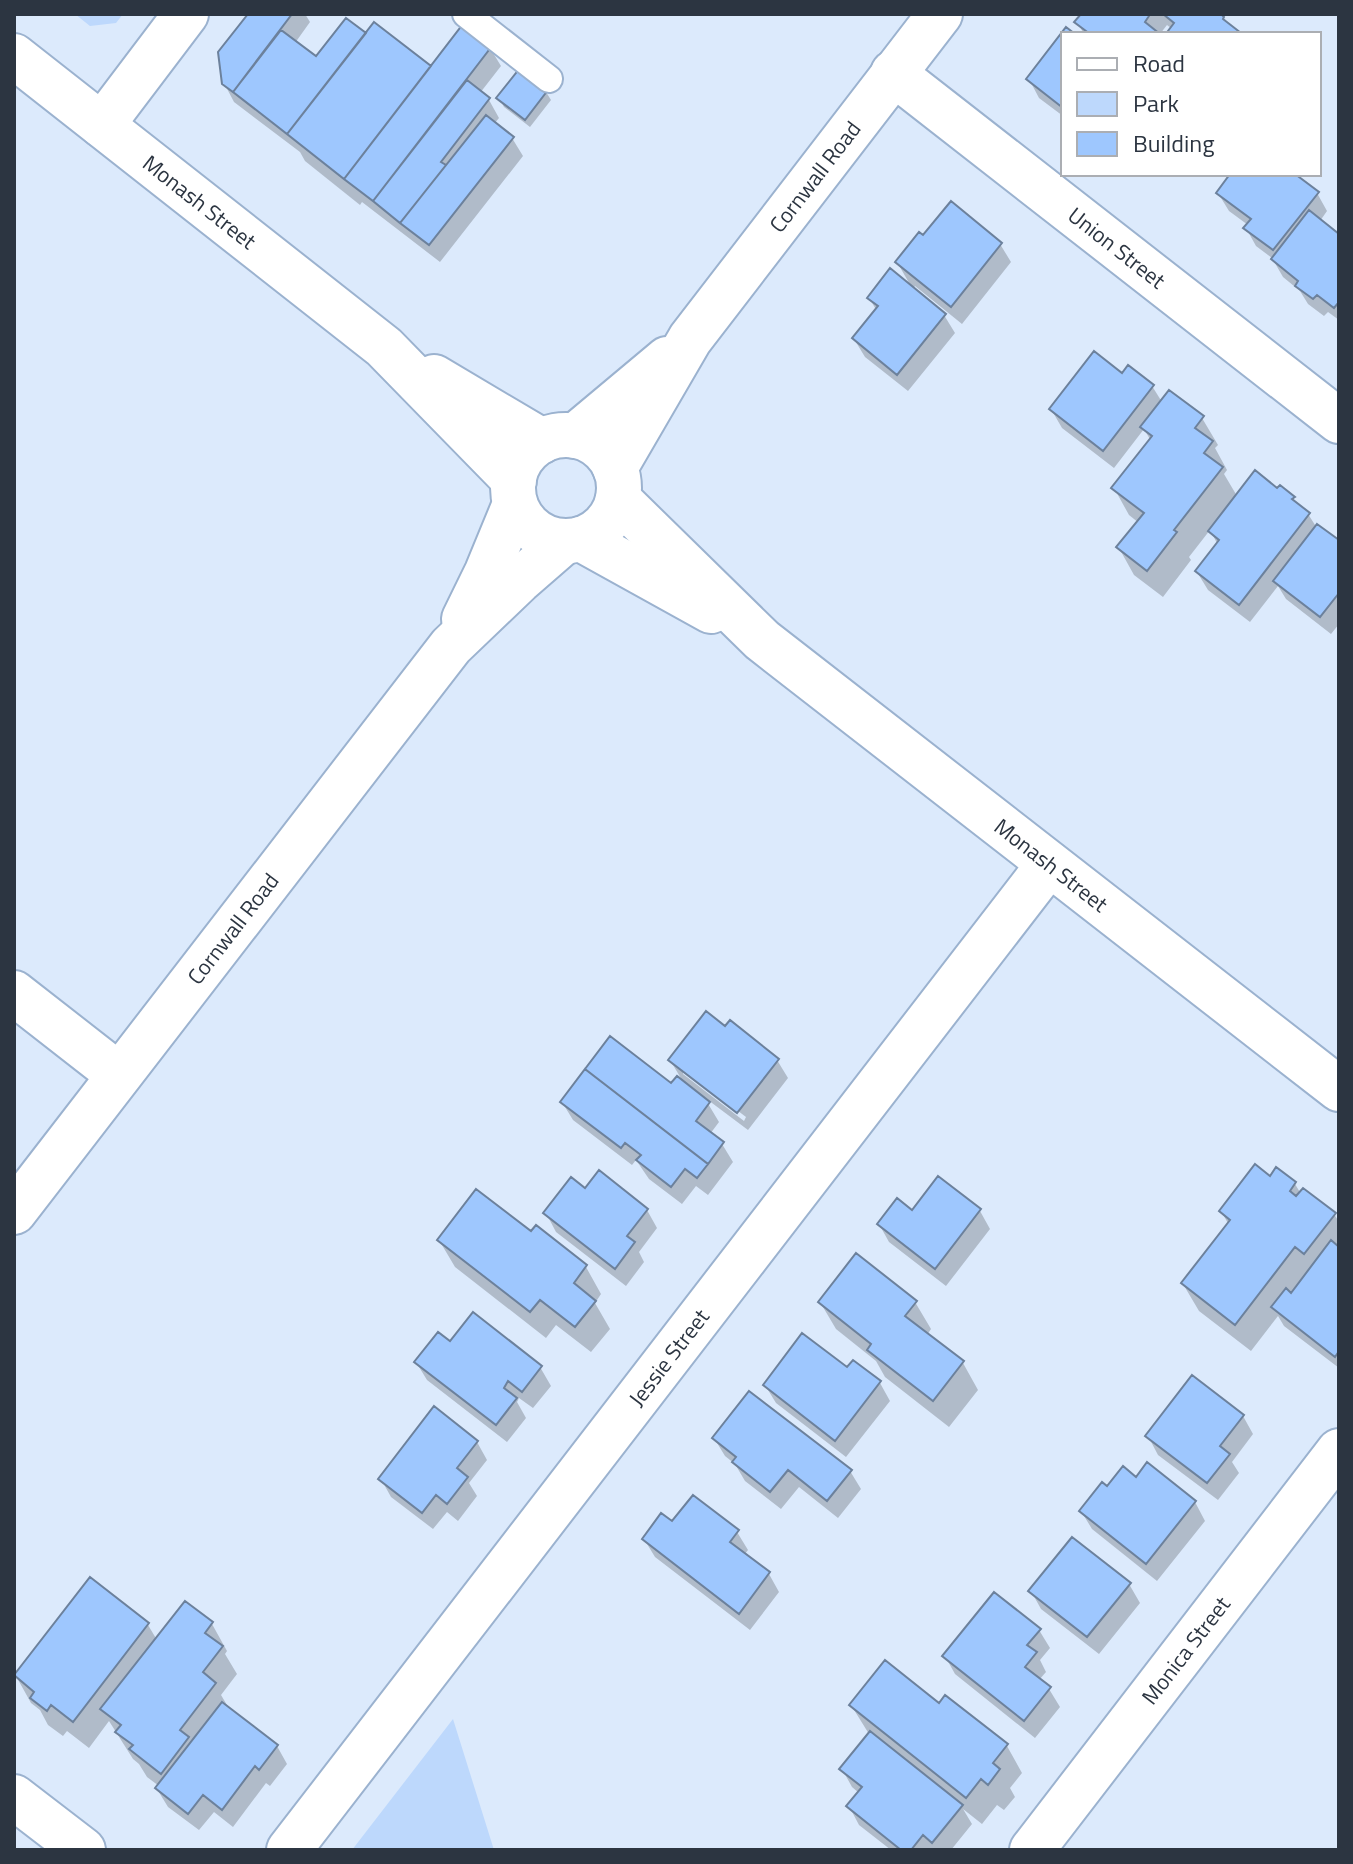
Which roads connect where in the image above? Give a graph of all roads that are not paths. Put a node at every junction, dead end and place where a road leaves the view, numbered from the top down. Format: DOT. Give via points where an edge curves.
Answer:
graph roads {
  1 [pos="186,14"];
  2 [pos="466,14"];
  3 [pos="940,14"];
  4 [pos="14,56"];
  5 [pos="893,73"];
  6 [pos="549,79"];
  7 [pos="102,125"];
  8 [pos="690,339"];
  9 [pos="384,347"];
  10 [pos="1339,421"];
  11 [pos="558,438"];
  12 [pos="616,484"];
  13 [pos="514,492"];
  14 [pos="573,540"];
  15 [pos="762,640"];
  16 [pos="451,646"];
  17 [pos="1049,864"];
  18 [pos="14,993"];
  19 [pos="119,1075"];
  20 [pos="1339,1089"];
  21 [pos="14,1212"];
  22 [pos="1339,1451"];
  23 [pos="14,1797"];
  24 [pos="83,1850"];
  25 [pos="289,1850"];
  26 [pos="1032,1850"];
  1 -- 7 [label="street"];
  2 -- 6 [label="lane"];
  3 -- 5 [label="street, Cornwall Road"];
  4 -- 7 [label="street, Monash Street"];
  5 -- 8 [label="street, Cornwall Road"];
  5 -- 10 [label="street, Union Street"];
  7 -- 9 [label="street, Monash Street"];
  8 -- 11 [label="street, Cornwall Road"];
  8 -- 12 [label="street, Cornwall Road"];
  9 -- 11 [label="street, Monash Street"];
  9 -- 13 [label="street, Monash Street"];
  11 -- 12 [label="street" via="592,442 605,453"];
  11 -- 13 [label="street" via="523,457"];
  12 -- 14 [label="street" via="614,510 607,521 596,532"];
  12 -- 15 [label="street, Monash Street"];
  13 -- 14 [label="street" via="523,519 535,530 549,539"];
  13 -- 16 [label="street, Cornwall Road" via="487,572"];
  14 -- 15 [label="street, Monash Street"];
  14 -- 16 [label="street, Cornwall Road" via="519,581"];
  15 -- 17 [label="street, Monash Street"];
  16 -- 19 [label="street, Cornwall Road"];
  17 -- 20 [label="street, Monash Street"];
  17 -- 25 [label="street, Jessie Street"];
  18 -- 19 [label="street"];
  19 -- 21 [label="street, Cornwall Road"];
  22 -- 26 [label="street, Monica Street"];
  23 -- 24 [label="street"];
}
